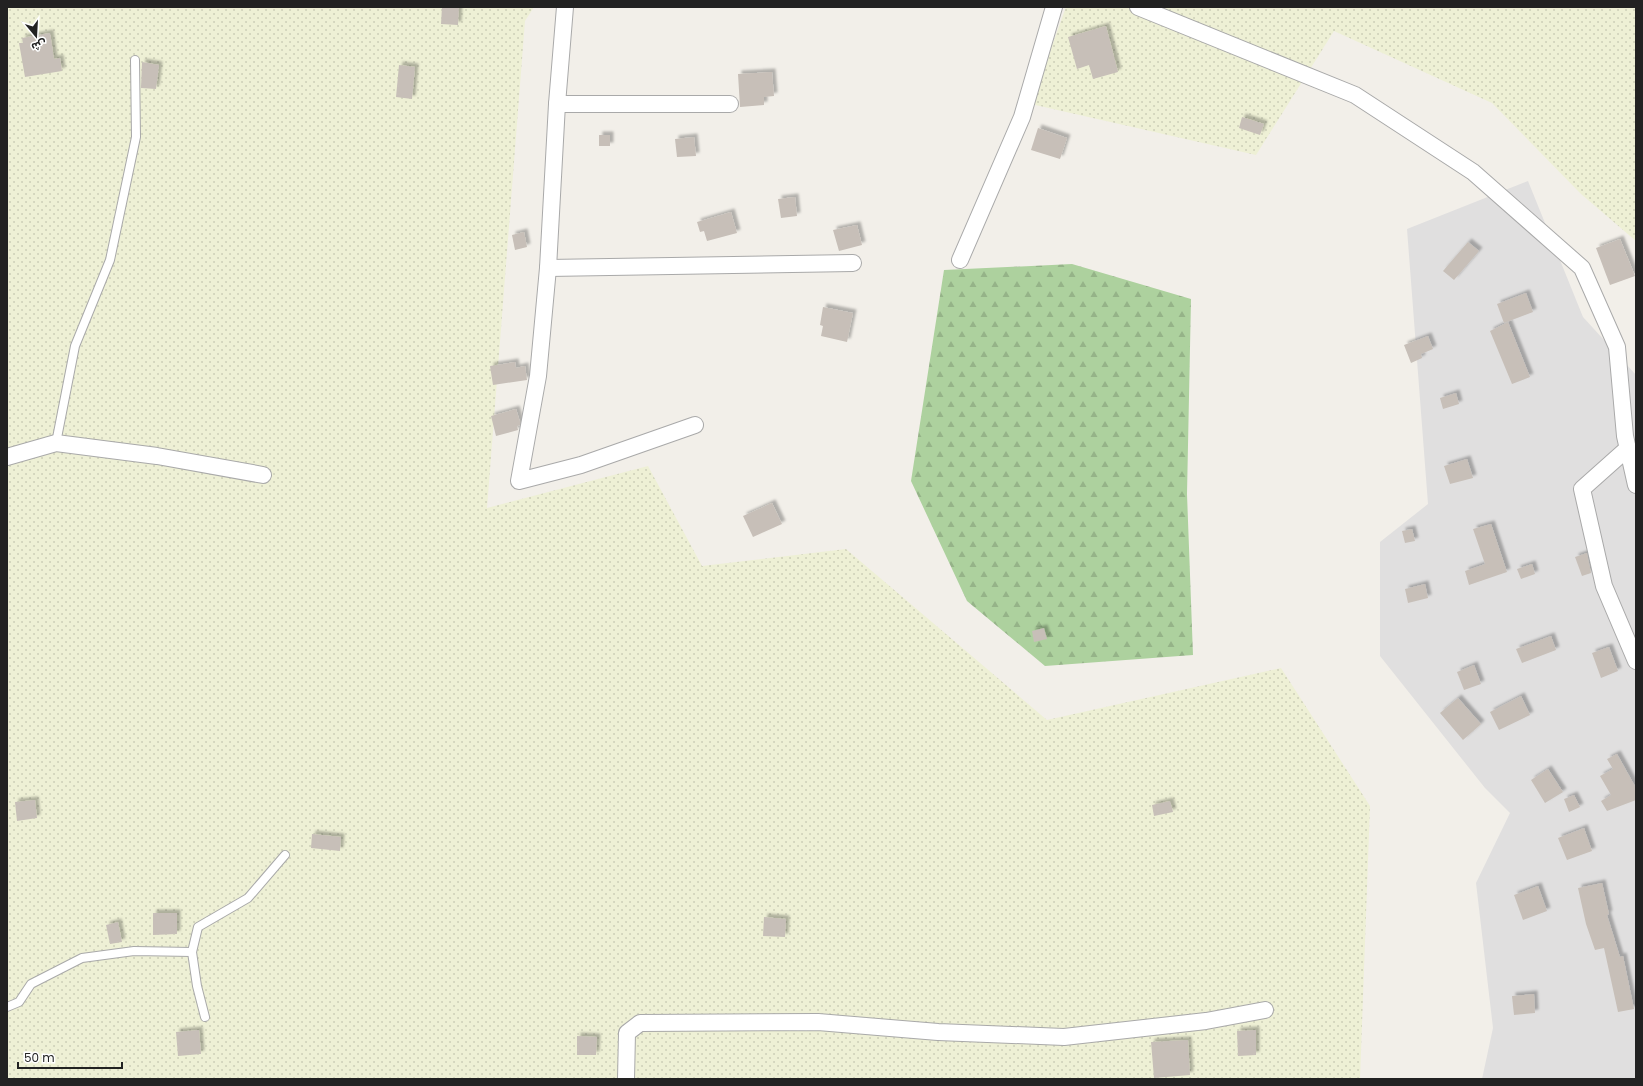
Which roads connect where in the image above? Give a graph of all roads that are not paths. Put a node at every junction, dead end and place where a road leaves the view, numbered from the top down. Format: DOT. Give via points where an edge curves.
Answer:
graph roads {
  1 [pos="565,7"];
  2 [pos="1054,7"];
  3 [pos="1138,7"];
  4 [pos="135,60"];
  5 [pos="557,104"];
  6 [pos="730,104"];
  7 [pos="960,260"];
  8 [pos="853,263"];
  9 [pos="548,268"];
  10 [pos="695,425"];
  11 [pos="56,443"];
  12 [pos="1628,448"];
  13 [pos="7,456"];
  14 [pos="263,475"];
  15 [pos="1636,485"];
  16 [pos="1636,661"];
  17 [pos="285,856"];
  18 [pos="192,952"];
  19 [pos="7,1008"];
  20 [pos="1265,1010"];
  21 [pos="205,1017"];
  22 [pos="626,1079"];
  1 -- 5 [label="street"];
  2 -- 7 [label="street" via="1022,117"];
  3 -- 12 [label="street" via="1355,95 1473,172 1582,268 1617,347"];
  4 -- 11 [label="lane" via="136,137 110,260 75,346"];
  5 -- 6 [label="street"];
  5 -- 9 [label="street"];
  8 -- 9 [label="street"];
  9 -- 10 [label="street" via="538,376 520,481 581,465"];
  11 -- 13 [label="street"];
  11 -- 14 [label="street" via="157,456"];
  12 -- 15 [label="street"];
  12 -- 16 [label="street" via="1582,489 1604,586"];
  17 -- 18 [label="lane" via="248,898 198,928"];
  18 -- 19 [label="lane" via="134,951 82,958 31,984 18,1002"];
  18 -- 21 [label="lane"];
  20 -- 22 [label="street" via="1206,1021 1064,1037 938,1032 818,1022 640,1023 627,1033"];
}
